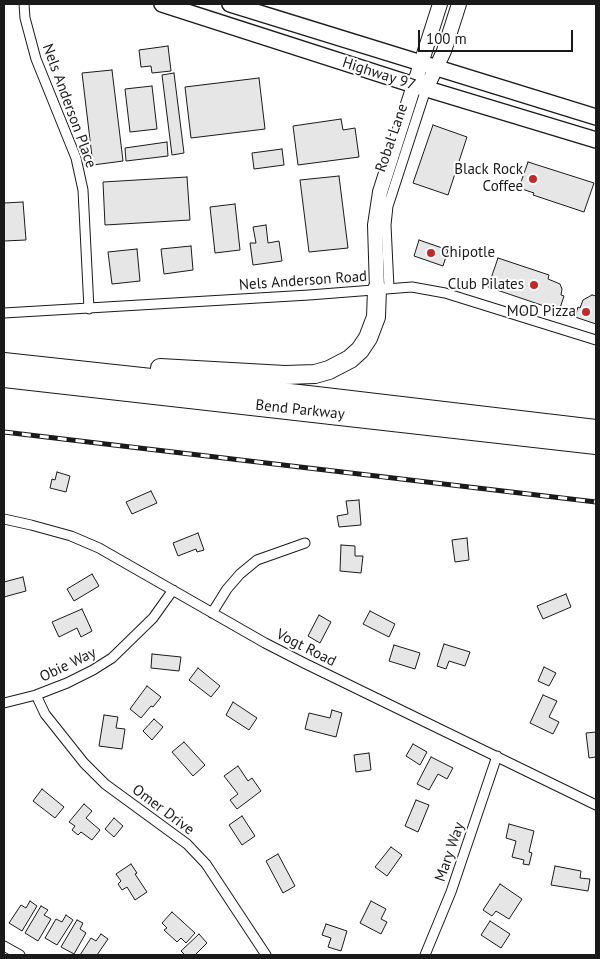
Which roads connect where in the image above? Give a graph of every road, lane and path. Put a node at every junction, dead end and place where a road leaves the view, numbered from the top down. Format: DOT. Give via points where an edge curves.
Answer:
graph roads {
  1 [pos="24,4"];
  2 [pos="162,4"];
  3 [pos="230,4"];
  4 [pos="440,4"];
  5 [pos="459,4"];
  6 [pos="421,63"];
  7 [pos="436,67"];
  8 [pos="420,87"];
  9 [pos="596,117"];
  10 [pos="596,140"];
  11 [pos="383,289"];
  12 [pos="89,308"];
  13 [pos="4,313"];
  14 [pos="596,340"];
  15 [pos="4,362"];
  16 [pos="48,367"];
  17 [pos="4,378"];
  18 [pos="596,429"];
  19 [pos="596,445"];
  20 [pos="4,519"];
  21 [pos="305,543"];
  22 [pos="172,590"];
  23 [pos="212,613"];
  24 [pos="36,695"];
  25 [pos="4,703"];
  26 [pos="497,756"];
  27 [pos="596,805"];
  28 [pos="4,946"];
  29 [pos="20,955"];
  30 [pos="266,955"];
  31 [pos="425,955"];
  1 -- 12 [label="street, Nels Anderson Place" via="36,59 76,158 83,190"];
  2 -- 8 [label="main road, Highway 97"];
  3 -- 6 [label="main road, Highway 97"];
  4 -- 6 [label="main road, Robal Lane"];
  5 -- 7 [label="main road, Robal Lane"];
  6 -- 7 [label="main road, Highway 97"];
  6 -- 8 [label="main road, Robal Lane"];
  7 -- 8 [label="main road, Robal Lane"];
  7 -- 9 [label="main road, Highway 97"];
  8 -- 10 [label="main road, Highway 97"];
  8 -- 11 [label="main road, Robal Lane" via="385,175 378,203 375,225"];
  11 -- 12 [label="street, Nels Anderson Road"];
  11 -- 14 [label="street, Nels Anderson Road" via="412,287 445,293"];
  11 -- 16 [label="highway" via="374,326 360,350 339,366 315,374 110,365"];
  12 -- 13 [label="street, Nels Anderson Road"];
  15 -- 16 [label="highway, Bend Parkway"];
  16 -- 18 [label="highway, Bend Parkway"];
  17 -- 19 [label="highway, Bend Parkway"];
  20 -- 22 [label="street, Vogt Road" via="71,536 99,548"];
  21 -- 23 [label="street" via="257,560 226,589"];
  22 -- 23 [label="street, Vogt Road"];
  22 -- 24 [label="street, Obie Way" via="153,618 112,658 94,670"];
  23 -- 26 [label="street, Vogt Road" via="304,663"];
  24 -- 25 [label="street, Obie Way"];
  24 -- 30 [label="street, Omer Drive" via="45,714 105,784 187,844 206,864"];
  26 -- 27 [label="street, Vogt Road"];
  26 -- 31 [label="street, Mary Way" via="451,892"];
  28 -- 29 [label="street"];
}
